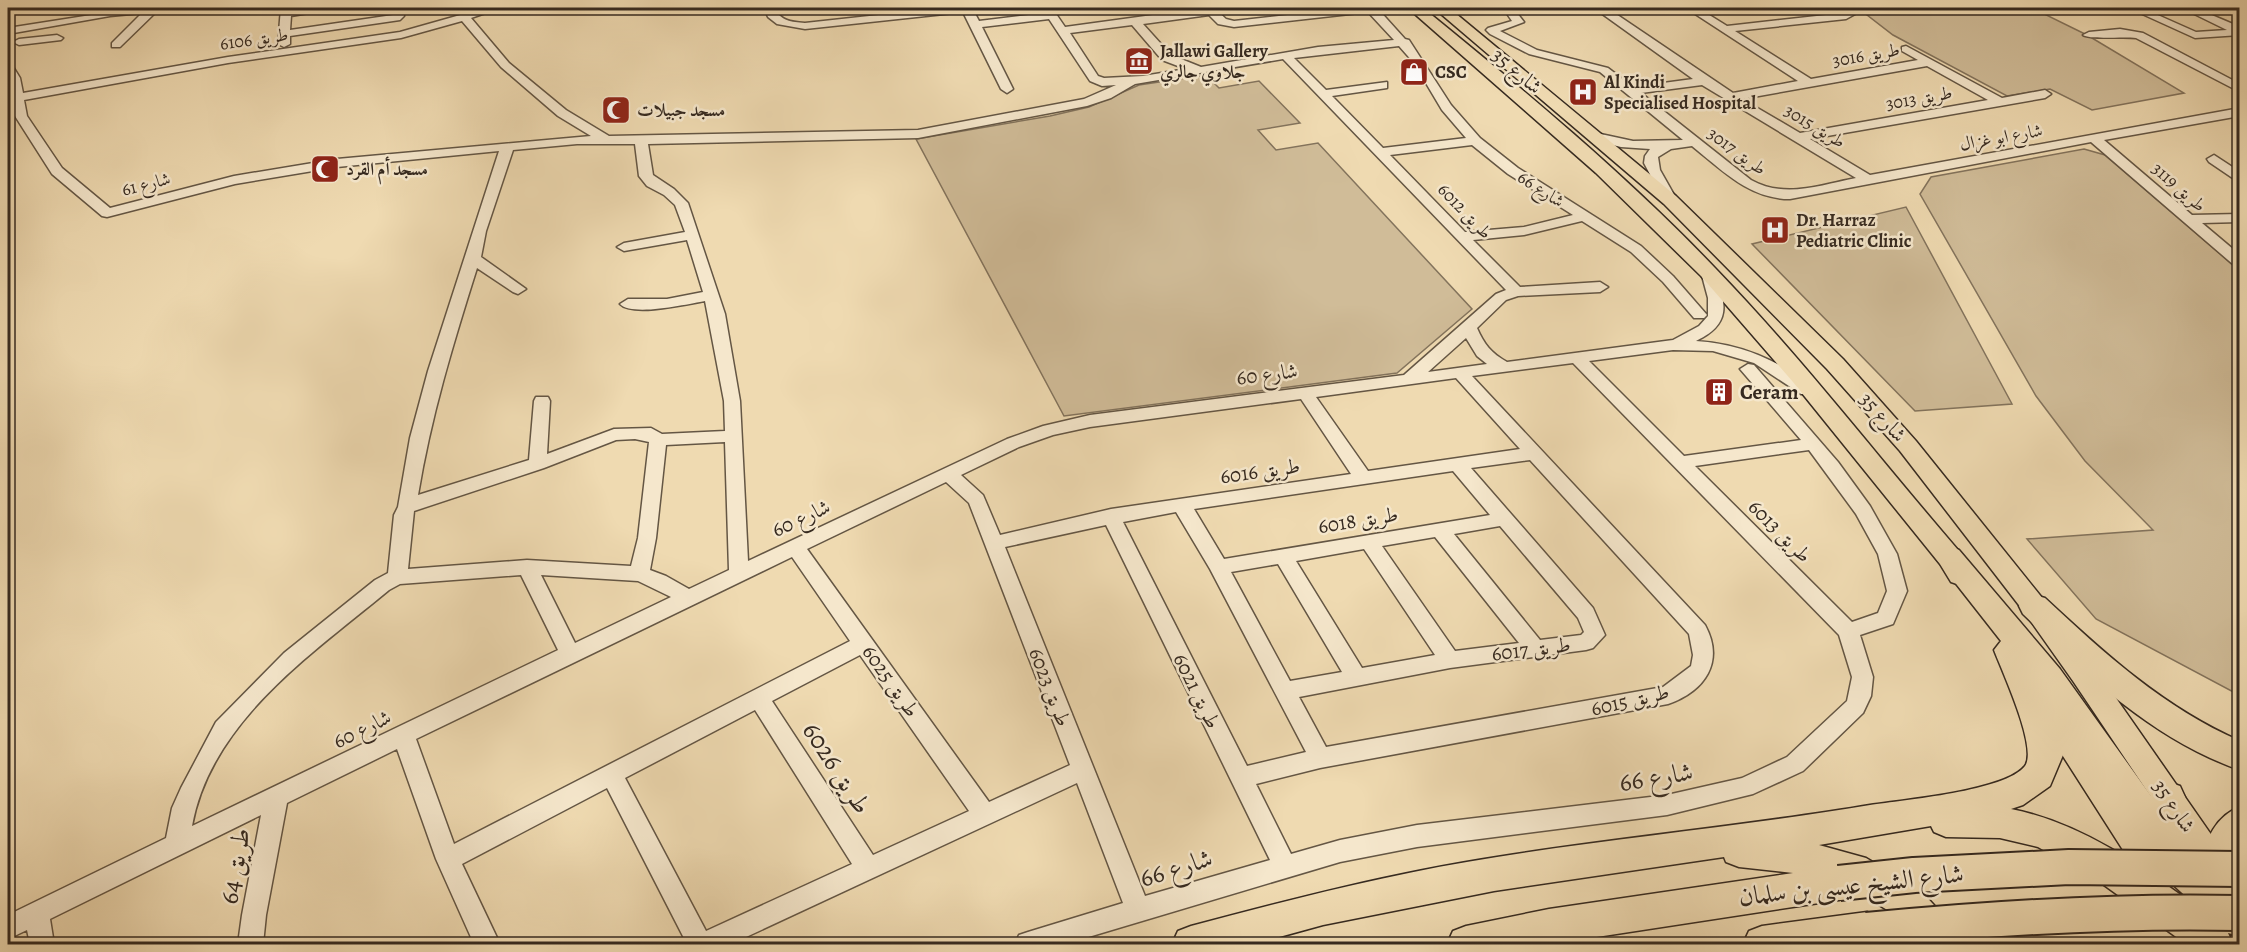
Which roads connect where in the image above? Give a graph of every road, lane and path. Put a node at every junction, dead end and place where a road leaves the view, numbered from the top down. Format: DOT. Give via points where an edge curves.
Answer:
graph roads {
  1 [pos="153,8"];
  2 [pos="166,8"];
  3 [pos="321,8"];
  4 [pos="495,8"];
  5 [pos="770,8"];
  6 [pos="851,8"];
  7 [pos="967,8"];
  8 [pos="1291,8"];
  9 [pos="1372,8"];
  10 [pos="1415,8"];
  11 [pos="1441,8"];
  12 [pos="1508,8"];
  13 [pos="1615,8"];
  14 [pos="1691,8"];
  15 [pos="2134,8"];
  16 [pos="2187,8"];
  17 [pos="1211,9"];
  18 [pos="113,10"];
  19 [pos="286,10"];
  20 [pos="1851,10"];
  21 [pos="1050,11"];
  22 [pos="398,13"];
  23 [pos="473,13"];
  24 [pos="1300,16"];
  25 [pos="343,21"];
  26 [pos="1135,21"];
  27 [pos="857,22"];
  28 [pos="977,24"];
  29 [pos="25,28"];
  30 [pos="1727,29"];
  31 [pos="8,31"];
  32 [pos="1063,32"];
  33 [pos="2240,32"];
  34 [pos="284,34"];
  35 [pos="2090,35"];
  36 [pos="57,38"];
  37 [pos="19,42"];
  38 [pos="1405,42"];
  39 [pos="116,45"];
  40 [pos="339,45"];
  41 [pos="1906,49"];
  42 [pos="9,50"];
  43 [pos="283,52"];
  44 [pos="1286,56"];
  45 [pos="1929,62"];
  46 [pos="1204,68"];
  47 [pos="1132,81"];
  48 [pos="1704,81"];
  49 [pos="1809,83"];
  50 [pos="11,84"];
  51 [pos="1383,85"];
  52 [pos="1007,89"];
  53 [pos="2240,89"];
  54 [pos="1630,91"];
  55 [pos="1323,94"];
  56 [pos="2045,94"];
  57 [pos="1730,97"];
  58 [pos="2000,102"];
  59 [pos="2240,112"];
  60 [pos="14,114"];
  61 [pos="1596,136"];
  62 [pos="1800,137"];
  63 [pos="2095,139"];
  64 [pos="607,140"];
  65 [pos="640,141"];
  66 [pos="1475,141"];
  67 [pos="1694,142"];
  68 [pos="507,146"];
  69 [pos="1668,146"];
  70 [pos="1380,152"];
  71 [pos="2214,159"];
  72 [pos="1868,179"];
  73 [pos="2240,179"];
  74 [pos="1768,193"];
  75 [pos="1670,200"];
  76 [pos="1584,216"];
  77 [pos="2240,218"];
  78 [pos="2189,219"];
  79 [pos="692,235"];
  80 [pos="1463,236"];
  81 [pos="624,247"];
  82 [pos="473,259"];
  83 [pos="2240,263"];
  84 [pos="1708,272"];
  85 [pos="1600,287"];
  86 [pos="518,289"];
  87 [pos="1516,292"];
  88 [pos="711,295"];
  89 [pos="628,304"];
  90 [pos="1699,315"];
  91 [pos="1469,327"];
  92 [pos="1673,345"];
  93 [pos="1577,358"];
  94 [pos="1507,368"];
  95 [pos="1748,369"];
  96 [pos="1461,374"];
  97 [pos="1406,381"];
  98 [pos="1306,393"];
  99 [pos="1815,396"];
  100 [pos="542,401"];
  101 [pos="732,436"];
  102 [pos="658,440"];
  103 [pos="1814,444"];
  104 [pos="1534,453"];
  105 [pos="1681,462"];
  106 [pos="538,464"];
  107 [pos="1459,465"];
  108 [pos="948,474"];
  109 [pos="1364,479"];
  110 [pos="1181,504"];
  111 [pos="407,507"];
  112 [pos="1111,516"];
  113 [pos="1503,519"];
  114 [pos="1440,530"];
  115 [pos="1368,541"];
  116 [pos="994,543"];
  117 [pos="795,547"];
  118 [pos="1282,555"];
  119 [pos="1949,557"];
  120 [pos="527,567"];
  121 [pos="1219,567"];
  122 [pos="639,574"];
  123 [pos="739,574"];
  124 [pos="397,577"];
  125 [pos="688,598"];
  126 [pos="2034,606"];
  127 [pos="1848,631"];
  128 [pos="865,643"];
  129 [pos="1535,648"];
  130 [pos="2010,650"];
  131 [pos="570,654"];
  132 [pos="1450,660"];
  133 [pos="1357,678"];
  134 [pos="1285,691"];
  135 [pos="758,697"];
  136 [pos="403,735"];
  137 [pos="2240,756"];
  138 [pos="1320,758"];
  139 [pos="1083,770"];
  140 [pos="612,775"];
  141 [pos="1240,778"];
  142 [pos="2168,797"];
  143 [pos="276,798"];
  144 [pos="986,816"];
  145 [pos="2240,822"];
  146 [pos="1828,828"];
  147 [pos="177,845"];
  148 [pos="1653,850"];
  149 [pos="448,859"];
  150 [pos="1285,866"];
  151 [pos="869,869"];
  152 [pos="2183,870"];
  153 [pos="2233,897"];
  154 [pos="1138,910"];
  155 [pos="38,912"];
  156 [pos="8,927"];
  157 [pos="2191,936"];
  158 [pos="42,945"];
  159 [pos="252,945"];
  160 [pos="487,945"];
  161 [pos="700,945"];
  162 [pos="705,945"];
  163 [pos="1028,945"];
  164 [pos="1191,945"];
  165 [pos="1466,945"];
  166 [pos="1762,945"];
  167 [pos="1945,945"];
  168 [pos="2214,945"];
  169 [pos="2225,945"];
  1 -- 2 [label="street"];
  1 -- 18 [label="street"];
  1 -- 39 [label="street"];
  3 -- 19 [label="street"];
  4 -- 23 [label="street, طريق 6106"];
  5 -- 27 [label="street" via="773,17 788,25"];
  6 -- 27 [label="street"];
  7 -- 27 [label="street"];
  7 -- 28 [label="street"];
  8 -- 24 [label="street"];
  9 -- 24 [label="street"];
  9 -- 38 [label="street, شارع 66"];
  10 -- 84 [label="main road, شارع 35" via="1573,142"];
  11 -- 61 [label="main road, شارع 35"];
  12 -- 54 [label="street, طريق 3017" via="1519,18 1517,23 1492,30 1527,50 1608,73"];
  13 -- 48 [label="street, طريق 3015" via="1605,11"];
  14 -- 30 [label="street, طريق 3016"];
  15 -- 33 [label="street" via="2195,35"];
  16 -- 33 [label="street"];
  17 -- 24 [label="street" via="1222,22 1234,24"];
  17 -- 26 [label="street"];
  18 -- 29 [label="street"];
  19 -- 34 [label="street"];
  20 -- 30 [label="street" via="1846,16"];
  21 -- 28 [label="street"];
  21 -- 32 [label="street"];
  22 -- 25 [label="street, طريق 6106"];
  23 -- 40 [label="street, طريق 6106" via="401,35"];
  23 -- 64 [label="street" via="505,65 573,121"];
  25 -- 34 [label="street, طريق 6106"];
  25 -- 40 [label="street"];
  26 -- 32 [label="street"];
  26 -- 46 [label="street" via="1171,62"];
  28 -- 52 [label="street"];
  29 -- 31 [label="street"];
  29 -- 37 [label="street"];
  30 -- 49 [label="street, طريق 3016"];
  32 -- 47 [label="street" via="1095,80"];
  34 -- 43 [label="street"];
  35 -- 53 [label="street" via="2139,35"];
  36 -- 37 [label="street"];
  37 -- 42 [label="street"];
  38 -- 44 [label="street"];
  38 -- 66 [label="street, شارع 66" via="1455,121"];
  40 -- 43 [label="street, طريق 6106"];
  41 -- 45 [label="street, طريق 3016"];
  43 -- 50 [label="street, طريق 6106"];
  44 -- 46 [label="street"];
  44 -- 55 [label="street, طريق 6012"];
  45 -- 49 [label="street, طريق 3016"];
  45 -- 58 [label="street, طريق 3016"];
  46 -- 47 [label="street"];
  47 -- 65 [label="street" via="1087,102 918,134"];
  48 -- 54 [label="street"];
  48 -- 57 [label="street, طريق 3015"];
  49 -- 57 [label="street, طريق 3016"];
  50 -- 60 [label="street, شارع 61"];
  51 -- 55 [label="street"];
  54 -- 67 [label="street, طريق 3017"];
  55 -- 70 [label="street, طريق 6012"];
  56 -- 58 [label="street, طريق 3013"];
  57 -- 62 [label="street, طريق 3015"];
  58 -- 62 [label="street, طريق 3013"];
  59 -- 63 [label="street, شارع ابو غزال"];
  60 -- 68 [label="street, شارع 61" via="57,171 107,213 234,180 337,163"];
  61 -- 69 [label="street" via="1632,146"];
  61 -- 75 [label="main road, شارع 35"];
  62 -- 72 [label="street, طريق 3015"];
  63 -- 72 [label="street, شارع ابو غزال"];
  63 -- 78 [label="street, طريق 3119"];
  64 -- 65 [label="street"];
  64 -- 68 [label="street"];
  65 -- 79 [label="street" via="646,176 681,203"];
  66 -- 70 [label="street"];
  66 -- 76 [label="street, شارع 66"];
  67 -- 69 [label="street"];
  67 -- 74 [label="street, طريق 3017" via="1746,183"];
  68 -- 82 [label="street"];
  69 -- 75 [label="street" via="1653,153 1650,159"];
  70 -- 80 [label="street, طريق 6012"];
  71 -- 73 [label="street"];
  72 -- 74 [label="street, شارع ابو غزال" via="1797,194"];
  75 -- 126 [label="main road, شارع 35" via="1842,372 1908,446"];
  76 -- 80 [label="street" via="1523,230"];
  76 -- 90 [label="street, شارع 66" via="1636,249"];
  77 -- 78 [label="street"];
  78 -- 83 [label="street, طريق 3119"];
  79 -- 81 [label="street"];
  79 -- 88 [label="street"];
  80 -- 87 [label="street, طريق 6012"];
  82 -- 86 [label="street"];
  82 -- 111 [label="street" via="436,371"];
  84 -- 92 [label="street" via="1718,304 1713,325"];
  84 -- 99 [label="main road, شارع 35"];
  85 -- 87 [label="street"];
  87 -- 91 [label="street" via="1502,297"];
  88 -- 89 [label="street" via="667,304"];
  88 -- 101 [label="street" via="728,379"];
  91 -- 94 [label="street" via="1480,351"];
  91 -- 97 [label="street"];
  92 -- 93 [label="street, شارع 60"];
  92 -- 99 [label="street" via="1706,345 1750,354 1775,366"];
  93 -- 94 [label="street, شارع 60"];
  93 -- 105 [label="street, طريق 6013"];
  94 -- 96 [label="street, شارع 60"];
  95 -- 103 [label="street"];
  96 -- 97 [label="street, شارع 60"];
  96 -- 104 [label="street, طريق 6015"];
  97 -- 98 [label="street, شارع 60"];
  98 -- 108 [label="street, شارع 60" via="1050,429"];
  98 -- 109 [label="street"];
  99 -- 119 [label="main road, شارع 35"];
  100 -- 106 [label="street"];
  101 -- 102 [label="street"];
  101 -- 123 [label="street"];
  102 -- 106 [label="street" via="651,434 614,435"];
  102 -- 122 [label="street"];
  103 -- 105 [label="street"];
  103 -- 127 [label="street" via="1864,510 1885,546 1898,587 1891,613 1874,627"];
  104 -- 107 [label="street, طريق 6016"];
  104 -- 138 [label="street, طريق 6015" via="1698,631 1705,655 1697,677 1668,695"];
  105 -- 127 [label="street, طريق 6013"];
  106 -- 111 [label="street"];
  107 -- 109 [label="street, طريق 6016"];
  107 -- 113 [label="street, طريق 6017"];
  108 -- 116 [label="street, طريق 6023" via="976,500"];
  108 -- 117 [label="street, شارع 60"];
  109 -- 110 [label="street, طريق 6016"];
  110 -- 112 [label="street, طريق 6016"];
  110 -- 121 [label="street"];
  111 -- 124 [label="street"];
  112 -- 116 [label="street, طريق 6016"];
  112 -- 141 [label="street, طريق 6021"];
  113 -- 114 [label="street, طريق 6018"];
  113 -- 129 [label="street, طريق 6017" via="1593,625 1594,635 1586,642"];
  114 -- 115 [label="street, طريق 6018"];
  114 -- 129 [label="street"];
  115 -- 118 [label="street, طريق 6018"];
  115 -- 132 [label="street"];
  116 -- 139 [label="street, طريق 6023"];
  117 -- 123 [label="street, شارع 60"];
  117 -- 128 [label="street, طريق 6025"];
  118 -- 121 [label="street, طريق 6018"];
  118 -- 133 [label="street"];
  119 -- 130 [label="main road, شارع 35"];
  119 -- 152 [label="highway" via="2049,678"];
  120 -- 122 [label="street"];
  120 -- 124 [label="street"];
  120 -- 131 [label="street"];
  121 -- 134 [label="street"];
  122 -- 125 [label="street" via="659,580"];
  123 -- 125 [label="street, شارع 60"];
  124 -- 147 [label="street" via="291,659 225,729 192,788"];
  125 -- 131 [label="street, شارع 60"];
  126 -- 137 [label="highway" via="2093,662 2136,695 2186,729"];
  126 -- 142 [label="main road, شارع 35"];
  127 -- 150 [label="street, شارع 66" via="1861,664 1862,695 1817,745 1772,777 1667,806 1417,836"];
  128 -- 135 [label="street"];
  128 -- 144 [label="street, طريق 6025"];
  129 -- 132 [label="street, طريق 6017"];
  130 -- 146 [label="highway" via="2042,735 2046,755 2038,776 2011,794 1972,804"];
  130 -- 157 [label="main road, شارع 35"];
  131 -- 136 [label="street, شارع 60"];
  132 -- 133 [label="street, طريق 6017"];
  133 -- 134 [label="street, طريق 6017"];
  134 -- 138 [label="street"];
  135 -- 140 [label="street"];
  135 -- 151 [label="street, طريق 6026"];
  136 -- 143 [label="street, شارع 60"];
  136 -- 149 [label="street"];
  138 -- 141 [label="street, طريق 6015"];
  139 -- 144 [label="street"];
  139 -- 154 [label="street, طريق 6023"];
  140 -- 149 [label="street"];
  140 -- 161 [label="street"];
  141 -- 150 [label="street, طريق 6021"];
  142 -- 152 [label="highway"];
  142 -- 153 [label="main road, شارع 35"];
  143 -- 147 [label="street, شارع 60"];
  143 -- 159 [label="street, طريق 64"];
  144 -- 151 [label="street"];
  145 -- 153 [label="highway" via="2224,839"];
  146 -- 148 [label="highway"];
  146 -- 157 [label="highway" via="1957,820 1999,821 2032,828 2092,855"];
  147 -- 155 [label="street, شارع 60"];
  148 -- 164 [label="highway" via="1494,874 1323,908"];
  148 -- 167 [label="highway" via="1752,852 1806,858 1853,870 1907,902"];
  149 -- 160 [label="street"];
  150 -- 154 [label="street, شارع 66"];
  151 -- 162 [label="street"];
  152 -- 153 [label="highway"];
  152 -- 157 [label="highway"];
  153 -- 165 [label="highway, شارع الشيخ عيسى بن سلمان, bridge" via="2069,867 1914,875 1560,925"];
  153 -- 166 [label="highway, شارع الشيخ عيسى بن سلمان, bridge" via="2109,913 2006,917 1868,930"];
  153 -- 169 [label="highway"];
  154 -- 163 [label="street, شارع 66"];
  155 -- 156 [label="street, شارع 60"];
  155 -- 158 [label="street"];
  157 -- 168 [label="highway"];
}
